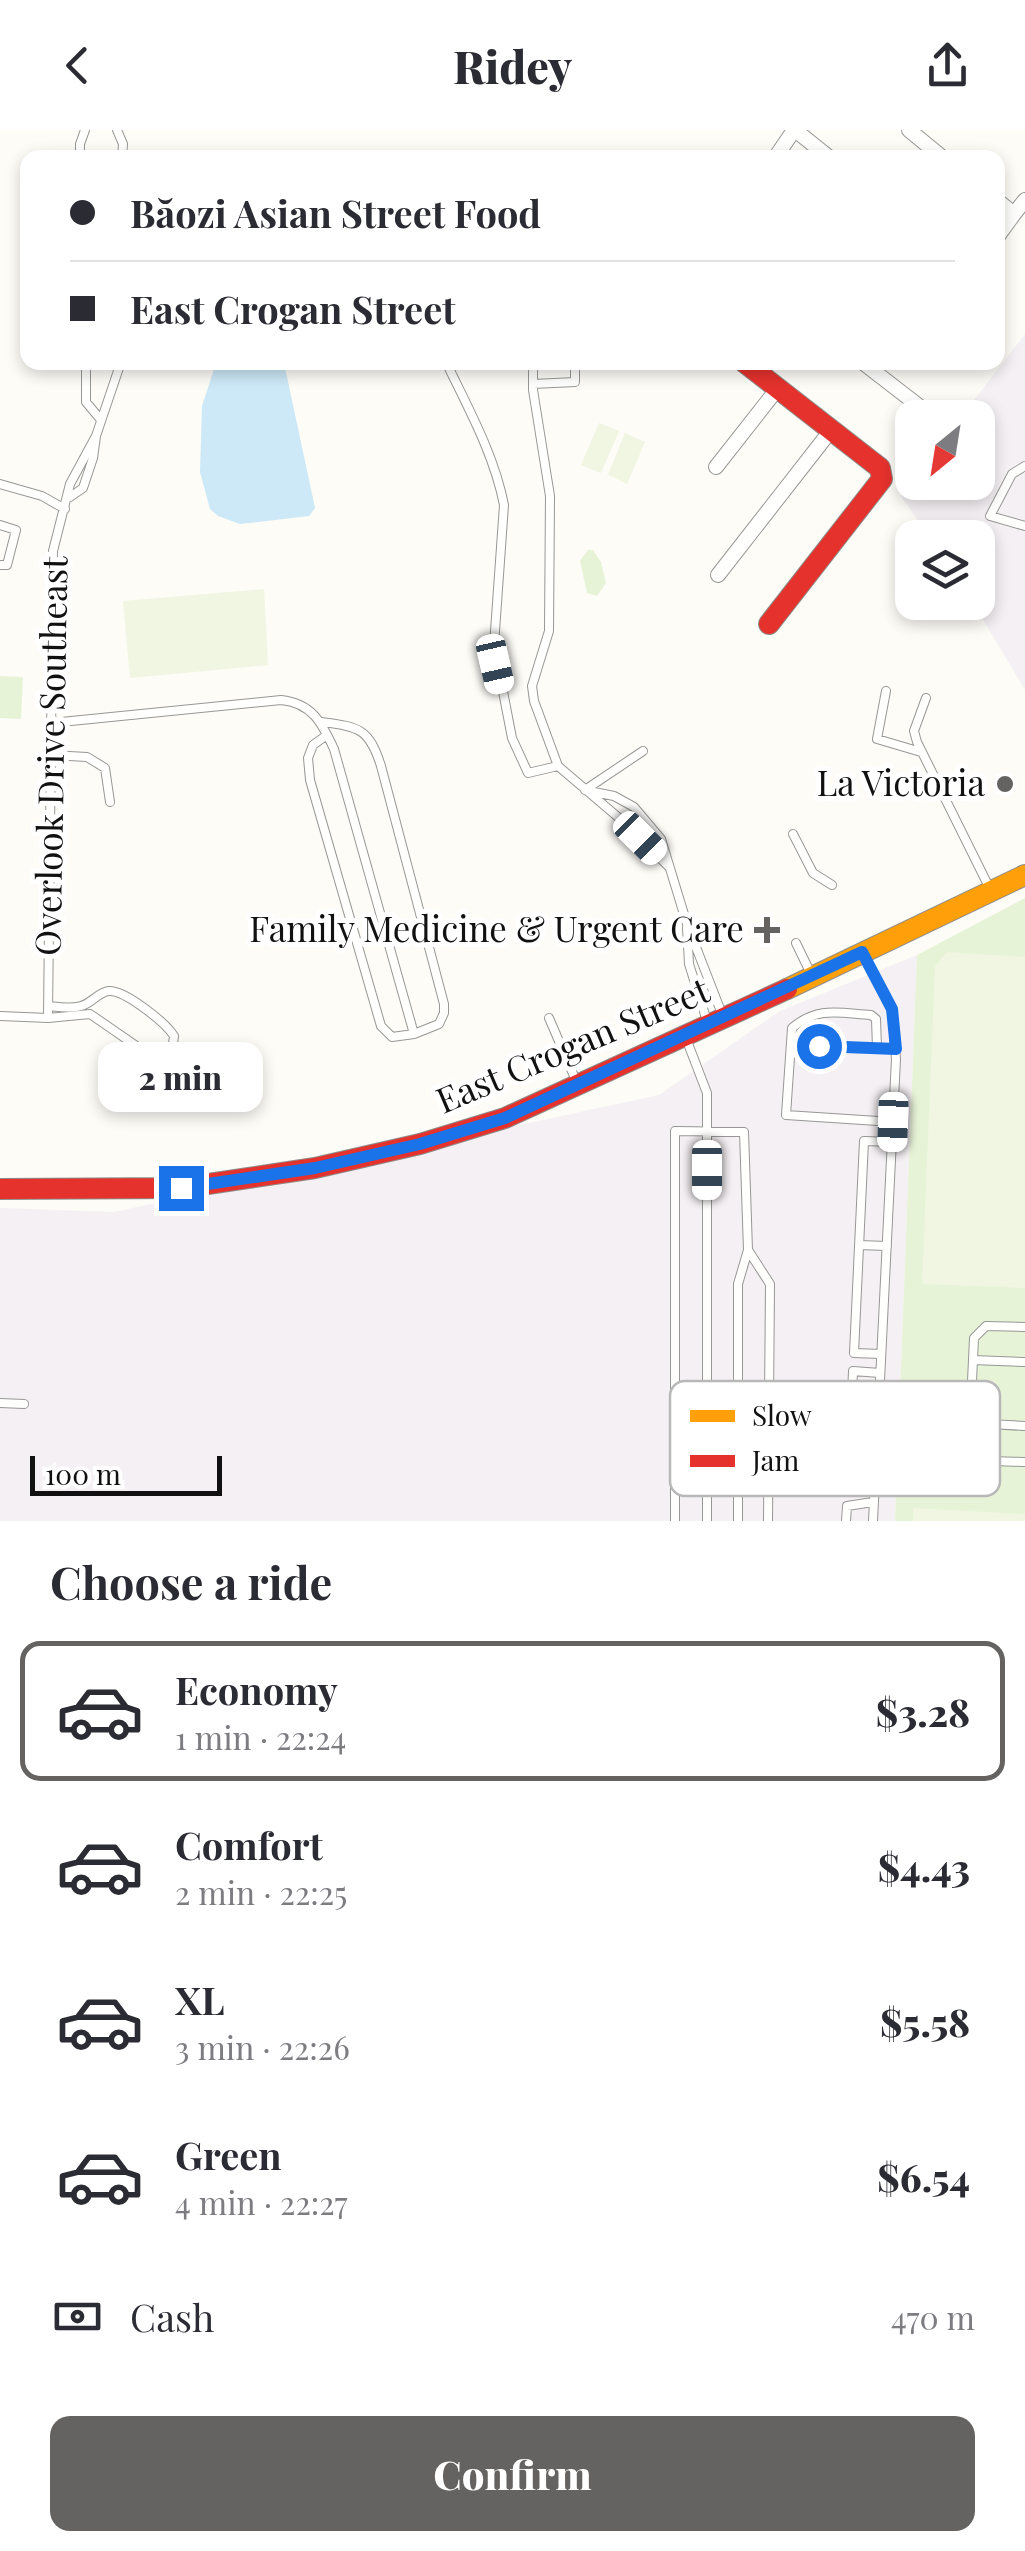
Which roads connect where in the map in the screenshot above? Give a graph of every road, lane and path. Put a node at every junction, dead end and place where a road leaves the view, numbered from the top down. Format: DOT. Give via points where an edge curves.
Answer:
graph roads {
  1 [pos="794,130"];
  2 [pos="909,130"];
  3 [pos="820,150"];
  4 [pos="933,150"];
  5 [pos="1025,200"];
  6 [pos="1005,207"];
  7 [pos="1014,214"];
  8 [pos="1005,226"];
  9 [pos="86,370"];
  10 [pos="118,370"];
  11 [pos="450,370"];
  12 [pos="533,370"];
  13 [pos="575,370"];
  14 [pos="754,370"];
  15 [pos="872,370"];
  16 [pos="533,384"];
  17 [pos="778,388"];
  18 [pos="911,400"];
  19 [pos="102,420"];
  20 [pos="832,429"];
  21 [pos="1025,466"];
  22 [pos="716,467"];
  23 [pos="0,484"];
  24 [pos="65,509"];
  25 [pos="0,525"];
  26 [pos="1025,526"];
  27 [pos="0,565"];
  28 [pos="718,575"];
  29 [pos="770,624"];
  30 [pos="886,691"];
  31 [pos="926,698"];
  32 [pos="322,722"];
  33 [pos="50,723"];
  34 [pos="327,735"];
  35 [pos="642,750"];
  36 [pos="922,752"];
  37 [pos="51,755"];
  38 [pos="558,766"];
  39 [pos="585,790"];
  40 [pos="110,802"];
  41 [pos="641,814"];
  42 [pos="630,828"];
  43 [pos="793,834"];
  44 [pos="668,866"];
  45 [pos="1025,875"];
  46 [pos="832,885"];
  47 [pos="991,892"];
  48 [pos="687,924"];
  49 [pos="796,943"];
  50 [pos="862,952"];
  51 [pos="813,976"];
  52 [pos="48,1006"];
  53 [pos="0,1016"];
  54 [pos="48,1018"];
  55 [pos="549,1018"];
  56 [pos="717,1022"];
  57 [pos="414,1034"];
  58 [pos="685,1037"];
  59 [pos="790,1045"];
  60 [pos="876,1048"];
  61 [pos="896,1049"];
  62 [pos="578,1085"];
  63 [pos="893,1122"];
  64 [pos="707,1131"];
  65 [pos="892,1142"];
  66 [pos="0,1189"];
  67 [pos="859,1245"];
  68 [pos="886,1246"];
  69 [pos="748,1250"];
  70 [pos="1025,1327"];
  71 [pos="881,1354"];
  72 [pos="972,1360"];
  73 [pos="1025,1362"];
  74 [pos="880,1373"];
  75 [pos="675,1381"];
  76 [pos="707,1381"];
  77 [pos="738,1381"];
  78 [pos="769,1381"];
  79 [pos="853,1381"];
  80 [pos="880,1381"];
  81 [pos="971,1381"];
  82 [pos="0,1402"];
  83 [pos="24,1404"];
  84 [pos="1000,1425"];
  85 [pos="1025,1426"];
  86 [pos="1000,1460"];
  87 [pos="1025,1462"];
  88 [pos="768,1496"];
  89 [pos="874,1496"];
  90 [pos="874,1502"];
  91 [pos="768,1521"];
  92 [pos="846,1521"];
  93 [pos="872,1521"];
  1 -- 3 [label="street"];
  2 -- 4 [label="street"];
  5 -- 7 [label="street"];
  6 -- 7 [label="street"];
  7 -- 8 [label="street"];
  9 -- 19 [label="lane" via="86,402"];
  10 -- 19 [label="lane, Overlook Drive Southeast"];
  11 -- 38 [label="lane" via="504,505 494,645 512,738 528,773"];
  12 -- 16 [label="lane"];
  13 -- 16 [label="lane" via="575,382"];
  14 -- 17 [label="main road"];
  15 -- 18 [label="street"];
  16 -- 38 [label="lane" via="550,496 549,630 532,686"];
  17 -- 20 [label="main road"];
  17 -- 22 [label="street"];
  19 -- 24 [label="lane, Overlook Drive Southeast"];
  20 -- 28 [label="street"];
  20 -- 29 [label="main road" via="880,468 882,479"];
  21 -- 26 [label="lane" via="1012,474 990,516"];
  23 -- 24 [label="lane"];
  24 -- 33 [label="lane, Overlook Drive Southeast" via="53,550"];
  25 -- 27 [label="lane" via="16,530 7,565"];
  30 -- 36 [label="lane" via="877,739"];
  31 -- 36 [label="lane" via="914,731"];
  32 -- 33 [label="lane" via="301,704 281,700"];
  32 -- 34 [label="lane"];
  32 -- 57 [label="lane" via="366,733 381,766 444,1004 439,1024"];
  33 -- 37 [label="lane, Overlook Drive Southeast"];
  34 -- 57 [label="lane"];
  34 -- 57 [label="lane" via="308,758 310,780 381,1026 392,1037"];
  35 -- 39 [label="lane"];
  36 -- 47 [label="lane"];
  37 -- 40 [label="lane" via="87,756 105,768"];
  37 -- 52 [label="lane, Overlook Drive Southeast"];
  38 -- 39 [label="lane"];
  39 -- 41 [label="lane" via="614,796"];
  39 -- 42 [label="lane"];
  41 -- 42 [label="lane"];
  41 -- 44 [label="lane" via="661,839"];
  42 -- 44 [label="lane"];
  43 -- 46 [label="lane" via="813,873"];
  44 -- 48 [label="lane"];
  45 -- 47 [label="main road, East Crogan Street"];
  47 -- 50 [label="main road, East Crogan Street"];
  48 -- 56 [label="lane"];
  48 -- 56 [label="lane" via="691,974"];
  49 -- 51 [label="lane"];
  50 -- 51 [label="main road, East Crogan Street"];
  50 -- 61 [label="lane" via="892,1009"];
  51 -- 56 [label="main road, East Crogan Street"];
  52 -- 54 [label="lane, Overlook Drive Southeast"];
  52 -- 54 [label="lane" via="84,1006 114,991 170,1029 175,1044 157,1058 90,1014"];
  53 -- 54 [label="lane"];
  55 -- 62 [label="lane"];
  56 -- 58 [label="main road, East Crogan Street"];
  58 -- 62 [label="main road, East Crogan Street"];
  58 -- 64 [label="lane" via="706,1085"];
  59 -- 60 [label="lane"];
  59 -- 60 [label="lane" via="792,1028 814,1012 870,1014 876,1019"];
  59 -- 63 [label="lane" via="786,1114"];
  60 -- 61 [label="lane"];
  61 -- 63 [label="lane"];
  62 -- 66 [label="main road, East Crogan Street" via="505,1118 315,1168 181,1188"];
  63 -- 65 [label="lane"];
  64 -- 69 [label="lane" via="744,1132"];
  64 -- 75 [label="lane" via="675,1131"];
  64 -- 76 [label="lane"];
  65 -- 67 [label="lane" via="864,1141"];
  65 -- 68 [label="lane"];
  67 -- 68 [label="lane"];
  67 -- 71 [label="lane" via="854,1353"];
  68 -- 71 [label="lane"];
  69 -- 77 [label="lane" via="738,1284"];
  69 -- 78 [label="lane" via="770,1284"];
  70 -- 72 [label="lane" via="981,1328"];
  71 -- 74 [label="lane"];
  72 -- 73 [label="lane"];
  72 -- 81 [label="lane"];
  74 -- 79 [label="lane" via="853,1371"];
  74 -- 80 [label="lane"];
  82 -- 83 [label="lane"];
  84 -- 85 [label="lane"];
  86 -- 87 [label="lane"];
  88 -- 91 [label="lane"];
  89 -- 90 [label="lane"];
  90 -- 92 [label="lane" via="847,1506"];
  90 -- 93 [label="lane"];
}
